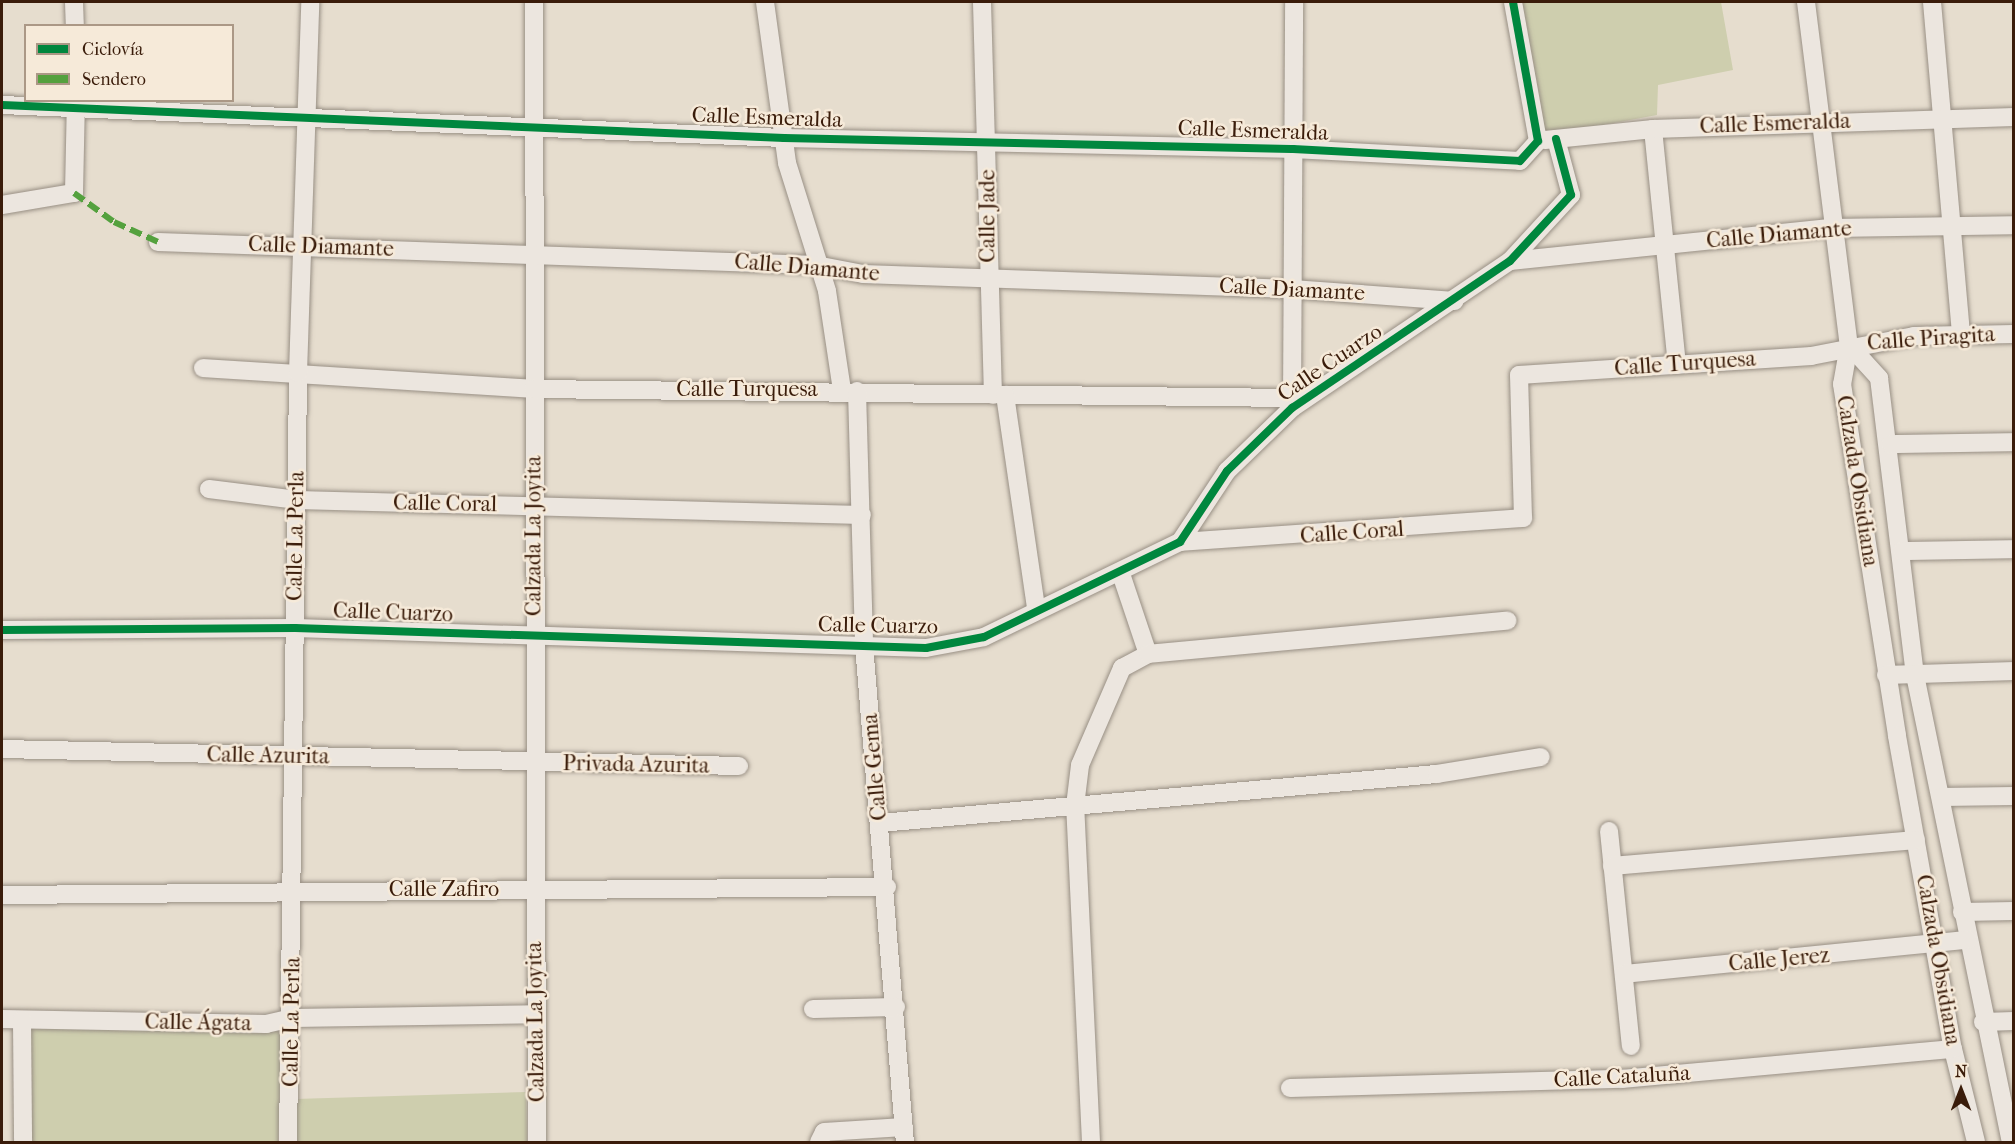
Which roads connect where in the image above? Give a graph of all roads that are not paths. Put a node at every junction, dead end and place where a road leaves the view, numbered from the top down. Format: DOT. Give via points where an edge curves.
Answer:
graph roads {
  1 [pos="75,2"];
  2 [pos="310,2"];
  3 [pos="534,2"];
  4 [pos="765,2"];
  5 [pos="982,2"];
  6 [pos="1294,2"];
  7 [pos="1513,2"];
  8 [pos="1806,2"];
  9 [pos="1932,2"];
  10 [pos="75,24"];
  11 [pos="76,104"];
  12 [pos="2,105"];
  13 [pos="305,115"];
  14 [pos="2013,117"];
  15 [pos="1945,118"];
  16 [pos="1820,121"];
  17 [pos="533,128"];
  18 [pos="1653,129"];
  19 [pos="784,138"];
  20 [pos="988,141"];
  21 [pos="1541,145"];
  22 [pos="1293,149"];
  23 [pos="2,205"];
  24 [pos="2013,225"];
  25 [pos="1951,226"];
  26 [pos="1832,228"];
  27 [pos="158,242"];
  28 [pos="1664,245"];
  29 [pos="301,246"];
  30 [pos="534,253"];
  31 [pos="1510,261"];
  32 [pos="816,265"];
  33 [pos="988,278"];
  34 [pos="1292,289"];
  35 [pos="1455,302"];
  36 [pos="1960,334"];
  37 [pos="2013,334"];
  38 [pos="1849,345"];
  39 [pos="1677,365"];
  40 [pos="203,368"];
  41 [pos="298,374"];
  42 [pos="534,389"];
  43 [pos="849,390"];
  44 [pos="999,395"];
  45 [pos="1292,403"];
  46 [pos="2013,442"];
  47 [pos="1891,444"];
  48 [pos="209,489"];
  49 [pos="297,500"];
  50 [pos="534,506"];
  51 [pos="861,515"];
  52 [pos="1523,518"];
  53 [pos="1180,542"];
  54 [pos="2013,549"];
  55 [pos="1902,551"];
  56 [pos="1121,574"];
  57 [pos="1036,608"];
  58 [pos="1507,621"];
  59 [pos="295,628"];
  60 [pos="2,630"];
  61 [pos="534,636"];
  62 [pos="864,645"];
  63 [pos="1148,654"];
  64 [pos="2013,671"];
  65 [pos="1886,675"];
  66 [pos="1915,675"];
  67 [pos="2,749"];
  68 [pos="295,757"];
  69 [pos="1540,757"];
  70 [pos="534,763"];
  71 [pos="739,766"];
  72 [pos="2013,796"];
  73 [pos="1941,797"];
  74 [pos="1076,806"];
  75 [pos="880,823"];
  76 [pos="1609,831"];
  77 [pos="1916,840"];
  78 [pos="1612,866"];
  79 [pos="887,887"];
  80 [pos="535,890"];
  81 [pos="294,891"];
  82 [pos="2,895"];
  83 [pos="2013,911"];
  84 [pos="1962,912"];
  85 [pos="1968,940"];
  86 [pos="1935,945"];
  87 [pos="1624,974"];
  88 [pos="896,1006"];
  89 [pos="813,1009"];
  90 [pos="537,1014"];
  91 [pos="293,1018"];
  92 [pos="2,1019"];
  93 [pos="22,1020"];
  94 [pos="2013,1021"];
  95 [pos="1983,1022"];
  96 [pos="1631,1046"];
  97 [pos="1953,1049"];
  98 [pos="1290,1088"];
  99 [pos="905,1135"];
  100 [pos="23,1143"];
  101 [pos="288,1143"];
  102 [pos="537,1143"];
  103 [pos="819,1143"];
  104 [pos="1091,1143"];
  105 [pos="1976,1143"];
  106 [pos="2011,1143"];
  1 -- 10 [label="street"];
  2 -- 13 [label="street, Calle La Perla"];
  3 -- 17 [label="street, Calzada La Joyita"];
  4 -- 19 [label="street, Calle Gema"];
  5 -- 20 [label="street, Calle Jade"];
  6 -- 22 [label="street"];
  7 -- 21 [label="street"];
  8 -- 16 [label="street"];
  9 -- 15 [label="street"];
  11 -- 12 [label="street, Calle Esmeralda"];
  11 -- 13 [label="street, Calle Esmeralda"];
  11 -- 23 [label="street" via="74,194"];
  13 -- 17 [label="street, Calle Esmeralda"];
  13 -- 29 [label="street, Calle La Perla"];
  14 -- 15 [label="street, Calle Esmeralda"];
  15 -- 16 [label="street, Calle Esmeralda"];
  15 -- 25 [label="street"];
  16 -- 18 [label="street, Calle Esmeralda"];
  16 -- 26 [label="street"];
  17 -- 19 [label="street, Calle Esmeralda"];
  17 -- 30 [label="street, Calzada La Joyita"];
  18 -- 21 [label="street, Calle Esmeralda"];
  18 -- 28 [label="street"];
  19 -- 20 [label="street, Calle Esmeralda"];
  19 -- 32 [label="street, Calle Gema"];
  20 -- 22 [label="street, Calle Esmeralda"];
  20 -- 33 [label="street, Calle Jade"];
  21 -- 22 [label="street, Calle Esmeralda" via="1520,161"];
  21 -- 31 [label="street, Calle Cuarzo" via="1571,195"];
  22 -- 34 [label="street"];
  24 -- 25 [label="street, Calle Diamante"];
  25 -- 26 [label="street, Calle Diamante"];
  25 -- 36 [label="street"];
  26 -- 28 [label="street, Calle Diamante"];
  26 -- 38 [label="street"];
  27 -- 29 [label="street, Calle Diamante"];
  28 -- 31 [label="street, Calle Diamante"];
  28 -- 39 [label="street"];
  29 -- 30 [label="street, Calle Diamante"];
  29 -- 41 [label="street, Calle La Perla"];
  30 -- 32 [label="street, Calle Diamante"];
  30 -- 42 [label="street, Calzada La Joyita"];
  31 -- 35 [label="street, Calle Cuarzo"];
  32 -- 33 [label="street, Calle Diamante" via="863,274"];
  32 -- 43 [label="street, Calle Gema"];
  33 -- 34 [label="street, Calle Diamante"];
  33 -- 44 [label="street, Calle Jade"];
  34 -- 35 [label="street, Calle Diamante"];
  34 -- 45 [label="street"];
  35 -- 45 [label="street, Calle Cuarzo"];
  36 -- 37 [label="street, Calle Piragita"];
  36 -- 38 [label="street, Calle Piragita"];
  38 -- 39 [label="street, Calle Turquesa" via="1811,356"];
  38 -- 47 [label="street, Calzada Obsidiana" via="1880,378"];
  38 -- 65 [label="street, Calzada Obsidiana" via="1842,384"];
  39 -- 52 [label="street, Calle Turquesa" via="1519,375"];
  40 -- 41 [label="street, Calle Turquesa"];
  41 -- 42 [label="street, Calle Turquesa"];
  41 -- 49 [label="street, Calle La Perla"];
  42 -- 43 [label="street, Calle Turquesa"];
  42 -- 50 [label="street, Calzada La Joyita"];
  43 -- 44 [label="street, Calle Turquesa"];
  43 -- 51 [label="street, Calle Gema"];
  44 -- 45 [label="street, Calle Turquesa"];
  44 -- 57 [label="street, Calle Jade"];
  45 -- 53 [label="street, Calle Cuarzo" via="1227,471"];
  46 -- 47 [label="street"];
  47 -- 55 [label="street, Calzada Obsidiana"];
  48 -- 49 [label="street, Calle Coral"];
  49 -- 50 [label="street, Calle Coral"];
  49 -- 59 [label="street, Calle La Perla"];
  50 -- 51 [label="street, Calle Coral"];
  50 -- 61 [label="street, Calzada La Joyita"];
  51 -- 62 [label="street, Calle Gema"];
  52 -- 53 [label="street, Calle Coral"];
  53 -- 56 [label="street, Calle Cuarzo"];
  54 -- 55 [label="street"];
  55 -- 66 [label="street, Calzada Obsidiana"];
  56 -- 57 [label="street, Calle Cuarzo"];
  56 -- 63 [label="street"];
  57 -- 62 [label="street, Calle Cuarzo" via="1014,623 958,645"];
  58 -- 63 [label="street"];
  59 -- 60 [label="street, Calle Cuarzo"];
  59 -- 61 [label="street, Calle Cuarzo"];
  59 -- 68 [label="street, Calle La Perla"];
  61 -- 62 [label="street, Calle Cuarzo"];
  61 -- 70 [label="street, Calzada La Joyita"];
  62 -- 75 [label="street, Calle Gema"];
  63 -- 74 [label="street" via="1135,657 1116,677 1080,765"];
  64 -- 66 [label="street"];
  65 -- 66 [label="street"];
  65 -- 77 [label="street, Calzada Obsidiana"];
  66 -- 73 [label="street, Calzada Obsidiana"];
  67 -- 68 [label="street, Calle Azurita"];
  68 -- 70 [label="street, Calle Azurita"];
  68 -- 81 [label="street, Calle La Perla"];
  69 -- 74 [label="street" via="1437,774"];
  70 -- 71 [label="street, Privada Azurita"];
  70 -- 80 [label="street, Calzada La Joyita"];
  72 -- 73 [label="street"];
  73 -- 84 [label="street, Calzada Obsidiana"];
  74 -- 75 [label="street"];
  74 -- 104 [label="street"];
  75 -- 79 [label="street, Calle Gema"];
  76 -- 78 [label="street"];
  77 -- 78 [label="street"];
  77 -- 86 [label="street, Calzada Obsidiana"];
  78 -- 87 [label="street"];
  79 -- 80 [label="street, Calle Zafiro"];
  79 -- 88 [label="street, Calle Gema"];
  80 -- 81 [label="street, Calle Zafiro"];
  80 -- 90 [label="street, Calzada La Joyita"];
  81 -- 82 [label="street, Calle Zafiro"];
  81 -- 91 [label="street, Calle La Perla"];
  83 -- 84 [label="street"];
  84 -- 85 [label="street, Calzada Obsidiana"];
  85 -- 86 [label="street, Calle Jerez"];
  85 -- 95 [label="street, Calzada Obsidiana"];
  86 -- 87 [label="street, Calle Jerez"];
  86 -- 97 [label="street, Calzada Obsidiana"];
  87 -- 96 [label="street"];
  88 -- 89 [label="street"];
  88 -- 99 [label="street, Calle Gema"];
  90 -- 91 [label="street, Calle Ágata"];
  90 -- 102 [label="street, Calzada La Joyita"];
  91 -- 93 [label="street, Calle Ágata" via="267,1024"];
  91 -- 101 [label="street, Calle La Perla"];
  92 -- 93 [label="street, Calle Ágata"];
  93 -- 100 [label="street"];
  94 -- 95 [label="street"];
  95 -- 106 [label="street, Calzada Obsidiana"];
  97 -- 98 [label="street, Calle Cataluña" via="1622,1079"];
  97 -- 105 [label="street, Calzada Obsidiana"];
  99 -- 103 [label="street" via="824,1132"];
}
